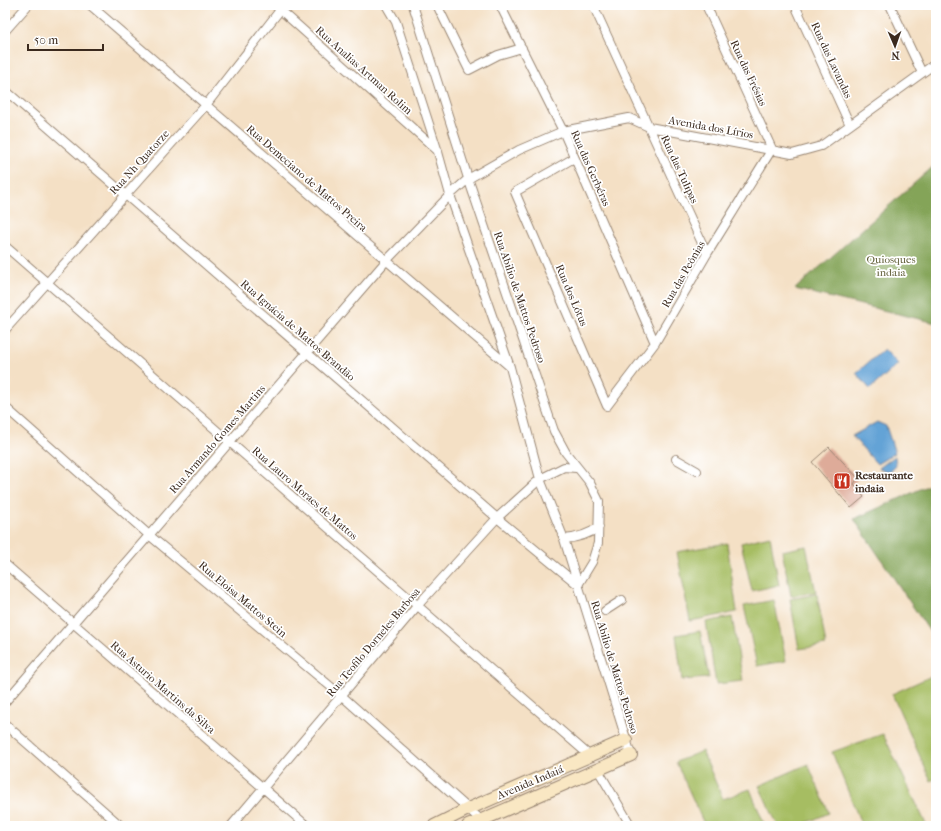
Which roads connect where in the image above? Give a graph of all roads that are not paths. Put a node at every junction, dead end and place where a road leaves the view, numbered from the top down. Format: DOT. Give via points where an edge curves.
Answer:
graph roads {
  1 [pos="28,5"];
  2 [pos="90,5"];
  3 [pos="386,5"];
  4 [pos="413,5"];
  5 [pos="437,5"];
  6 [pos="500,5"];
  7 [pos="593,5"];
  8 [pos="706,5"];
  9 [pos="795,5"];
  10 [pos="890,5"];
  11 [pos="280,7"];
  12 [pos="5,31"];
  13 [pos="522,48"];
  14 [pos="936,63"];
  15 [pos="922,73"];
  16 [pos="5,90"];
  17 [pos="206,105"];
  18 [pos="850,125"];
  19 [pos="649,127"];
  20 [pos="561,128"];
  21 [pos="772,149"];
  22 [pos="438,152"];
  23 [pos="574,158"];
  24 [pos="468,177"];
  25 [pos="125,194"];
  26 [pos="450,195"];
  27 [pos="5,246"];
  28 [pos="707,254"];
  29 [pos="386,261"];
  30 [pos="47,282"];
  31 [pos="5,330"];
  32 [pos="655,342"];
  33 [pos="306,352"];
  34 [pos="510,367"];
  35 [pos="607,406"];
  36 [pos="5,407"];
  37 [pos="228,442"];
  38 [pos="676,459"];
  39 [pos="576,468"];
  40 [pos="697,471"];
  41 [pos="540,479"];
  42 [pos="497,518"];
  43 [pos="599,527"];
  44 [pos="149,535"];
  45 [pos="564,539"];
  46 [pos="5,564"];
  47 [pos="578,585"];
  48 [pos="622,600"];
  49 [pos="418,605"];
  50 [pos="605,611"];
  51 [pos="72,623"];
  52 [pos="342,696"];
  53 [pos="5,702"];
  54 [pos="5,724"];
  55 [pos="626,740"];
  56 [pos="631,755"];
  57 [pos="590,756"];
  58 [pos="598,770"];
  59 [pos="264,788"];
  60 [pos="468,809"];
  61 [pos="483,823"];
  62 [pos="121,826"];
  63 [pos="231,826"];
  64 [pos="306,826"];
  65 [pos="434,826"];
  66 [pos="468,826"];
  67 [pos="631,826"];
  1 -- 12 [label="street"];
  2 -- 17 [label="street, Rua Demeciano de Mattos Preira"];
  3 -- 22 [label="street, Rua Abilio de Mattos Pedroso" via="396,22"];
  4 -- 24 [label="street, Rua Abilio de Mattos Pedroso"];
  5 -- 13 [label="street" via="469,70 498,55"];
  6 -- 13 [label="street, Rua das Gerbéras"];
  7 -- 19 [label="street, Rua das Tulipas"];
  8 -- 21 [label="street, Rua das Frésias"];
  9 -- 18 [label="street, Rua das Lavandas"];
  10 -- 15 [label="street"];
  11 -- 17 [label="street, Rua Nh Quatorze"];
  11 -- 22 [label="street, Rua Analias Artman Rolim"];
  13 -- 20 [label="street, Rua das Gerbéras"];
  14 -- 15 [label="street, Avenida dos Lírios"];
  15 -- 18 [label="street, Avenida dos Lírios"];
  16 -- 25 [label="street, Rua Ignácia de Mattos Brandão"];
  17 -- 25 [label="street, Rua Nh Quatorze"];
  17 -- 29 [label="street, Rua Demeciano de Mattos Preira"];
  18 -- 21 [label="street, Avenida dos Lírios" via="821,146 792,154"];
  19 -- 20 [label="street, Avenida dos Lírios" via="629,118"];
  19 -- 21 [label="street, Avenida dos Lírios"];
  19 -- 28 [label="street, Rua das Tulipas"];
  20 -- 23 [label="street, Rua das Gerbéras"];
  20 -- 24 [label="street, Avenida dos Lírios"];
  21 -- 28 [label="street, Rua das Peônias"];
  22 -- 26 [label="street, Rua Abilio de Mattos Pedroso"];
  23 -- 32 [label="street, Rua das Gerbéras"];
  23 -- 35 [label="street, Rua dos Lótus" via="516,192"];
  24 -- 26 [label="street, Avenida dos Lírios"];
  24 -- 39 [label="street, Rua Abilio de Mattos Pedroso" via="554,431"];
  25 -- 30 [label="street, Rua Nh Quatorze"];
  25 -- 33 [label="street, Rua Ignácia de Mattos Brandão"];
  26 -- 29 [label="street, Rua Armando Gomes Martins"];
  26 -- 34 [label="street, Rua Abilio de Mattos Pedroso"];
  27 -- 30 [label="street, Rua Lauro Moraes de Mattos"];
  28 -- 32 [label="street, Rua das Peônias"];
  29 -- 33 [label="street, Rua Armando Gomes Martins"];
  29 -- 34 [label="street, Rua Demeciano de Mattos Preira"];
  30 -- 31 [label="street, Rua Nh Quatorze"];
  30 -- 37 [label="street, Rua Lauro Moraes de Mattos"];
  32 -- 35 [label="street, Rua das Peônias"];
  33 -- 37 [label="street, Rua Armando Gomes Martins"];
  33 -- 42 [label="street, Rua Ignácia de Mattos Brandão"];
  34 -- 41 [label="street, Rua Abilio de Mattos Pedroso"];
  36 -- 44 [label="street, Rua Eloisa Mattos Stein"];
  37 -- 44 [label="street, Rua Armando Gomes Martins"];
  37 -- 49 [label="street, Rua Lauro Moraes de Mattos"];
  38 -- 40 [label="street"];
  39 -- 41 [label="street, Rua Teofilo Dorneles Barbosa" via="564,467"];
  39 -- 43 [label="street, Rua Abilio de Mattos Pedroso" via="590,483 599,501"];
  41 -- 42 [label="street, Rua Teofilo Dorneles Barbosa"];
  41 -- 45 [label="street, Rua Abilio de Mattos Pedroso"];
  42 -- 47 [label="street, Rua Ignácia de Mattos Brandão"];
  42 -- 49 [label="street, Rua Teofilo Dorneles Barbosa"];
  43 -- 45 [label="street" via="590,533"];
  43 -- 47 [label="street, Rua Abilio de Mattos Pedroso" via="598,543 592,562"];
  44 -- 51 [label="street, Rua Armando Gomes Martins"];
  44 -- 52 [label="street, Rua Eloisa Mattos Stein"];
  45 -- 47 [label="street, Rua Abilio de Mattos Pedroso"];
  46 -- 51 [label="street, Rua Asturio Martins da Silva"];
  47 -- 55 [label="street, Rua Abilio de Mattos Pedroso"];
  48 -- 50 [label="street"];
  49 -- 52 [label="street, Rua Teofilo Dorneles Barbosa"];
  49 -- 57 [label="street, Rua Lauro Moraes de Mattos"];
  51 -- 53 [label="street, Rua Armando Gomes Martins"];
  51 -- 59 [label="street, Rua Asturio Martins da Silva"];
  52 -- 59 [label="street, Rua Teofilo Dorneles Barbosa"];
  52 -- 60 [label="street, Rua Eloisa Mattos Stein"];
  54 -- 62 [label="street"];
  55 -- 56 [label="street, Rua Abilio de Mattos Pedroso"];
  55 -- 57 [label="street, Avenida Indaiá"];
  56 -- 58 [label="street, Avenida Indaiá"];
  57 -- 60 [label="street, Avenida Indaiá"];
  58 -- 61 [label="street, Avenida Indaiá"];
  58 -- 67 [label="street"];
  59 -- 63 [label="street, Rua Teofilo Dorneles Barbosa"];
  59 -- 64 [label="street, Rua Asturio Martins da Silva"];
  60 -- 61 [label="street, Rua Eloisa Mattos Stein"];
  60 -- 65 [label="street, Avenida Indaiá"];
  61 -- 66 [label="street, Avenida Indaiá"];
}
